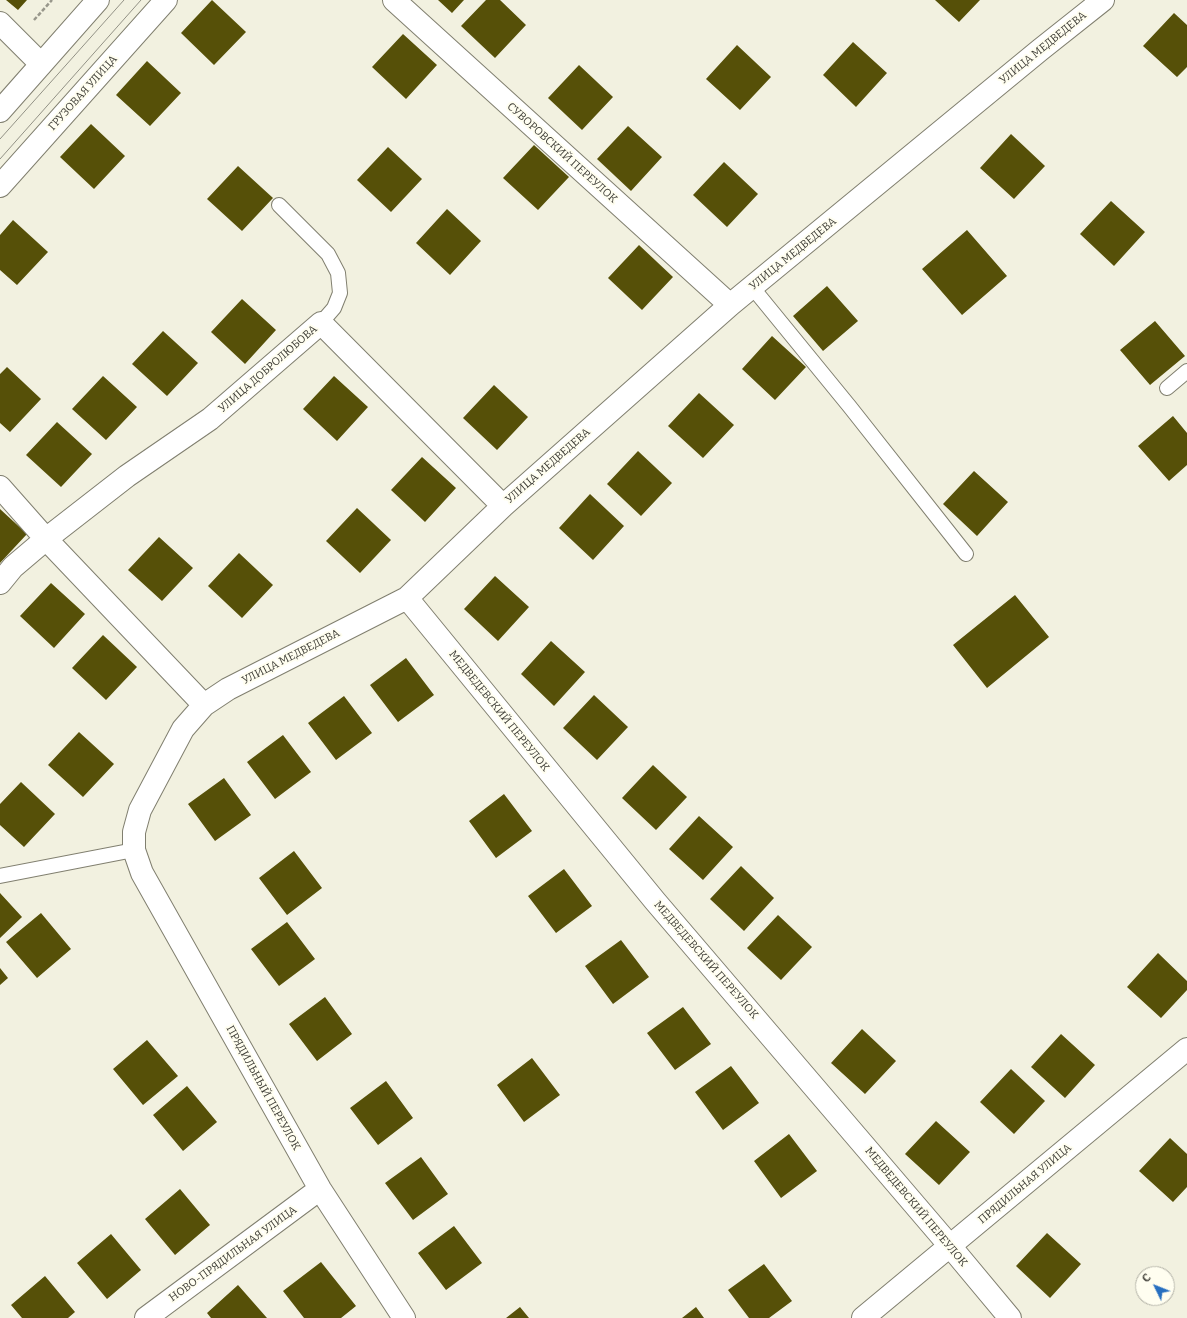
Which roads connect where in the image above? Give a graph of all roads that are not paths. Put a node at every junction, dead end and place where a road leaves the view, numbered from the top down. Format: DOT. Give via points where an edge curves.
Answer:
graph roads {
  1 [pos="98,0"];
  2 [pos="166,0"];
  3 [pos="394,0"];
  4 [pos="1103,0"];
  5 [pos="0,23"];
  6 [pos="41,64"];
  7 [pos="0,111"];
  8 [pos="0,186"];
  9 [pos="279,205"];
  10 [pos="752,287"];
  11 [pos="730,305"];
  12 [pos="321,323"];
  13 [pos="1187,370"];
  14 [pos="1168,388"];
  15 [pos="0,487"];
  16 [pos="503,506"];
  17 [pos="46,539"];
  18 [pos="966,554"];
  19 [pos="0,583"];
  20 [pos="407,598"];
  21 [pos="204,705"];
  22 [pos="134,850"];
  23 [pos="0,876"];
  24 [pos="1187,1049"];
  25 [pos="320,1189"];
  26 [pos="950,1246"];
  27 [pos="146,1318"];
  28 [pos="404,1318"];
  29 [pos="863,1318"];
  30 [pos="1010,1318"];
  1 -- 6 [label="street"];
  2 -- 8 [label="street, ГРУЗОВАЯ УЛИЦА"];
  3 -- 11 [label="street, СУВОРОВСКИЙ ПЕРЕУЛОК"];
  4 -- 10 [label="street, УЛИЦА МЕДВЕДЕВА"];
  5 -- 6 [label="street"];
  6 -- 7 [label="street"];
  9 -- 12 [label="lane" via="328,254 338,273 340,293 334,308"];
  10 -- 11 [label="street, УЛИЦА МЕДВЕДЕВА"];
  10 -- 18 [label="lane"];
  11 -- 16 [label="street, УЛИЦА МЕДВЕДЕВА"];
  12 -- 16 [label="street, УЛИЦА ДОБРОЛЮБОВА"];
  12 -- 17 [label="street, УЛИЦА ДОБРОЛЮБОВА" via="210,419 127,476"];
  13 -- 14 [label="lane"];
  15 -- 17 [label="street"];
  16 -- 20 [label="street, УЛИЦА МЕДВЕДЕВА"];
  17 -- 19 [label="street, УЛИЦА ДОБРОЛЮБОВА" via="13,567"];
  17 -- 21 [label="street"];
  20 -- 21 [label="street, УЛИЦА МЕДВЕДЕВА" via="228,689"];
  20 -- 26 [label="street, МЕДВЕДЕВСКИЙ ПЕРЕУЛОК" via="655,901"];
  21 -- 22 [label="street, УЛИЦА МЕДВЕДЕВА" via="183,729 140,810 134,832"];
  22 -- 23 [label="lane"];
  22 -- 25 [label="street, ПРЯДИЛЬНЫЙ ПЕРЕУЛОК" via="142,873"];
  24 -- 26 [label="street, ПРЯДИЛЬНАЯ УЛИЦА"];
  25 -- 27 [label="street, НОВО-ПРЯДИЛЬНАЯ УЛИЦА"];
  25 -- 28 [label="street, ПРЯДИЛЬНЫЙ ПЕРЕУЛОК"];
  26 -- 29 [label="street, ПРЯДИЛЬНАЯ УЛИЦА"];
  26 -- 30 [label="street, МЕДВЕДЕВСКИЙ ПЕРЕУЛОК"];
}
